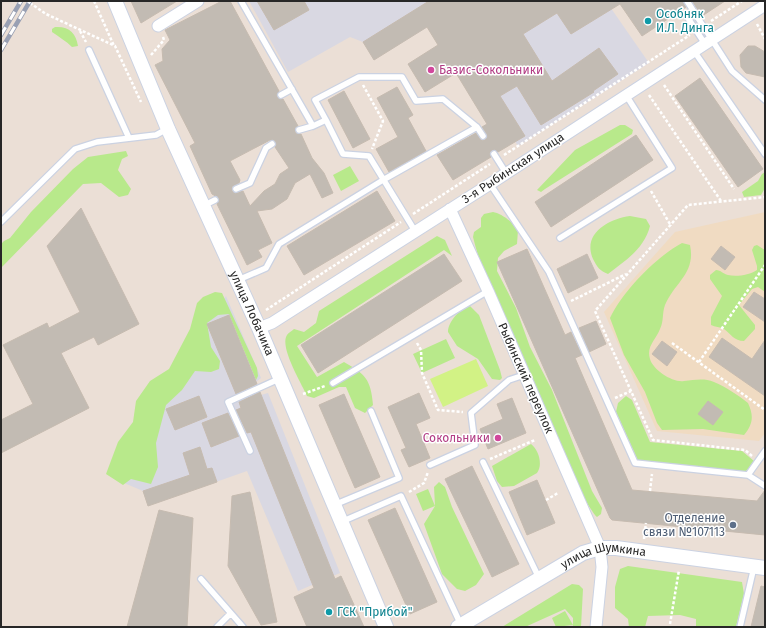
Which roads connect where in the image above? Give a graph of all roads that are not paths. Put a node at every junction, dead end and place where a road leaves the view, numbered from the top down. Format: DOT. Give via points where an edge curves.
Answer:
graph roads {
  1 [pos="115,1"];
  2 [pos="198,1"];
  3 [pos="241,1"];
  4 [pos="687,1"];
  5 [pos="765,5"];
  6 [pos="686,15"];
  7 [pos="160,31"];
  8 [pos="708,42"];
  9 [pos="89,50"];
  10 [pos="694,51"];
  11 [pos="292,89"];
  12 [pos="281,95"];
  13 [pos="626,95"];
  14 [pos="765,100"];
  15 [pos="326,120"];
  16 [pos="313,126"];
  17 [pos="477,127"];
  18 [pos="168,129"];
  19 [pos="299,130"];
  20 [pos="483,136"];
  21 [pos="129,138"];
  22 [pos="272,144"];
  23 [pos="494,154"];
  24 [pos="765,154"];
  25 [pos="506,173"];
  26 [pos="383,180"];
  27 [pos="490,184"];
  28 [pos="236,190"];
  29 [pos="215,200"];
  30 [pos="202,206"];
  31 [pos="450,209"];
  32 [pos="1,222"];
  33 [pos="414,231"];
  34 [pos="560,238"];
  35 [pos="238,281"];
  36 [pos="488,291"];
  37 [pos="259,328"];
  38 [pos="524,374"];
  39 [pos="281,378"];
  40 [pos="333,383"];
  41 [pos="371,412"];
  42 [pos="250,451"];
  43 [pos="765,451"];
  44 [pos="483,462"];
  45 [pos="430,466"];
  46 [pos="748,475"];
  47 [pos="765,486"];
  48 [pos="334,506"];
  49 [pos="341,522"];
  50 [pos="600,548"];
  51 [pos="759,567"];
  52 [pos="201,579"];
  53 [pos="539,579"];
  54 [pos="230,614"];
  55 [pos="460,626"];
  56 [pos="217,627"];
  57 [pos="243,627"];
  58 [pos="386,627"];
  59 [pos="596,627"];
  60 [pos="740,627"];
  1 -- 18 [label="street, улица Лобачика"];
  2 -- 7 [label="street"];
  3 -- 11 [label="lane"];
  4 -- 8 [label="lane"];
  5 -- 8 [label="street, 3-я Рыбинская улица"];
  6 -- 8 [label="lane"];
  8 -- 10 [label="street, 3-я Рыбинская улица"];
  8 -- 14 [label="lane" via="732,71"];
  9 -- 21 [label="lane"];
  10 -- 13 [label="street, 3-я Рыбинская улица"];
  10 -- 24 [label="lane"];
  11 -- 12 [label="lane"];
  11 -- 16 [label="lane"];
  13 -- 25 [label="street, 3-я Рыбинская улица"];
  13 -- 34 [label="lane" via="672,168"];
  15 -- 16 [label="lane"];
  15 -- 17 [label="lane" via="314,100 359,77 402,77 416,101 443,99"];
  15 -- 26 [label="lane" via="343,154 369,156"];
  16 -- 19 [label="lane"];
  17 -- 20 [label="lane"];
  17 -- 26 [label="lane"];
  18 -- 21 [label="lane" via="156,135"];
  18 -- 30 [label="street, улица Лобачика"];
  21 -- 32 [label="lane" via="97,142 75,149"];
  22 -- 28 [label="lane" via="266,148 250,183"];
  23 -- 25 [label="lane"];
  25 -- 27 [label="street, 3-я Рыбинская улица"];
  26 -- 33 [label="lane"];
  26 -- 35 [label="lane" via="279,244 266,268"];
  27 -- 31 [label="street, 3-я Рыбинская улица"];
  27 -- 46 [label="lane" via="549,272 635,463"];
  29 -- 30 [label="lane"];
  30 -- 35 [label="street, улица Лобачика"];
  31 -- 33 [label="street, 3-я Рыбинская улица"];
  31 -- 36 [label="street, Рыбинский переулок"];
  33 -- 37 [label="street, 3-я Рыбинская улица"];
  35 -- 37 [label="street, улица Лобачика"];
  36 -- 38 [label="street, Рыбинский переулок"];
  36 -- 40 [label="lane"];
  37 -- 39 [label="street, улица Лобачика"];
  38 -- 45 [label="lane" via="509,380 471,413 475,445"];
  38 -- 50 [label="street, Рыбинский переулок"];
  39 -- 42 [label="lane" via="228,402"];
  39 -- 48 [label="street, улица Лобачика"];
  41 -- 48 [label="lane" via="399,478"];
  43 -- 46 [label="lane"];
  44 -- 53 [label="lane"];
  46 -- 47 [label="lane"];
  48 -- 49 [label="street, улица Лобачика"];
  49 -- 55 [label="lane" via="401,496"];
  49 -- 58 [label="street, улица Лобачика"];
  50 -- 51 [label="street, улица Шумкина"];
  50 -- 53 [label="street, улица Шумкина" via="583,553"];
  50 -- 59 [label="street, Рыбинский переулок" via="602,567"];
  51 -- 60 [label="lane"];
  52 -- 54 [label="lane"];
  53 -- 55 [label="street, улица Шумкина"];
  54 -- 56 [label="lane"];
  54 -- 57 [label="lane"];
}
